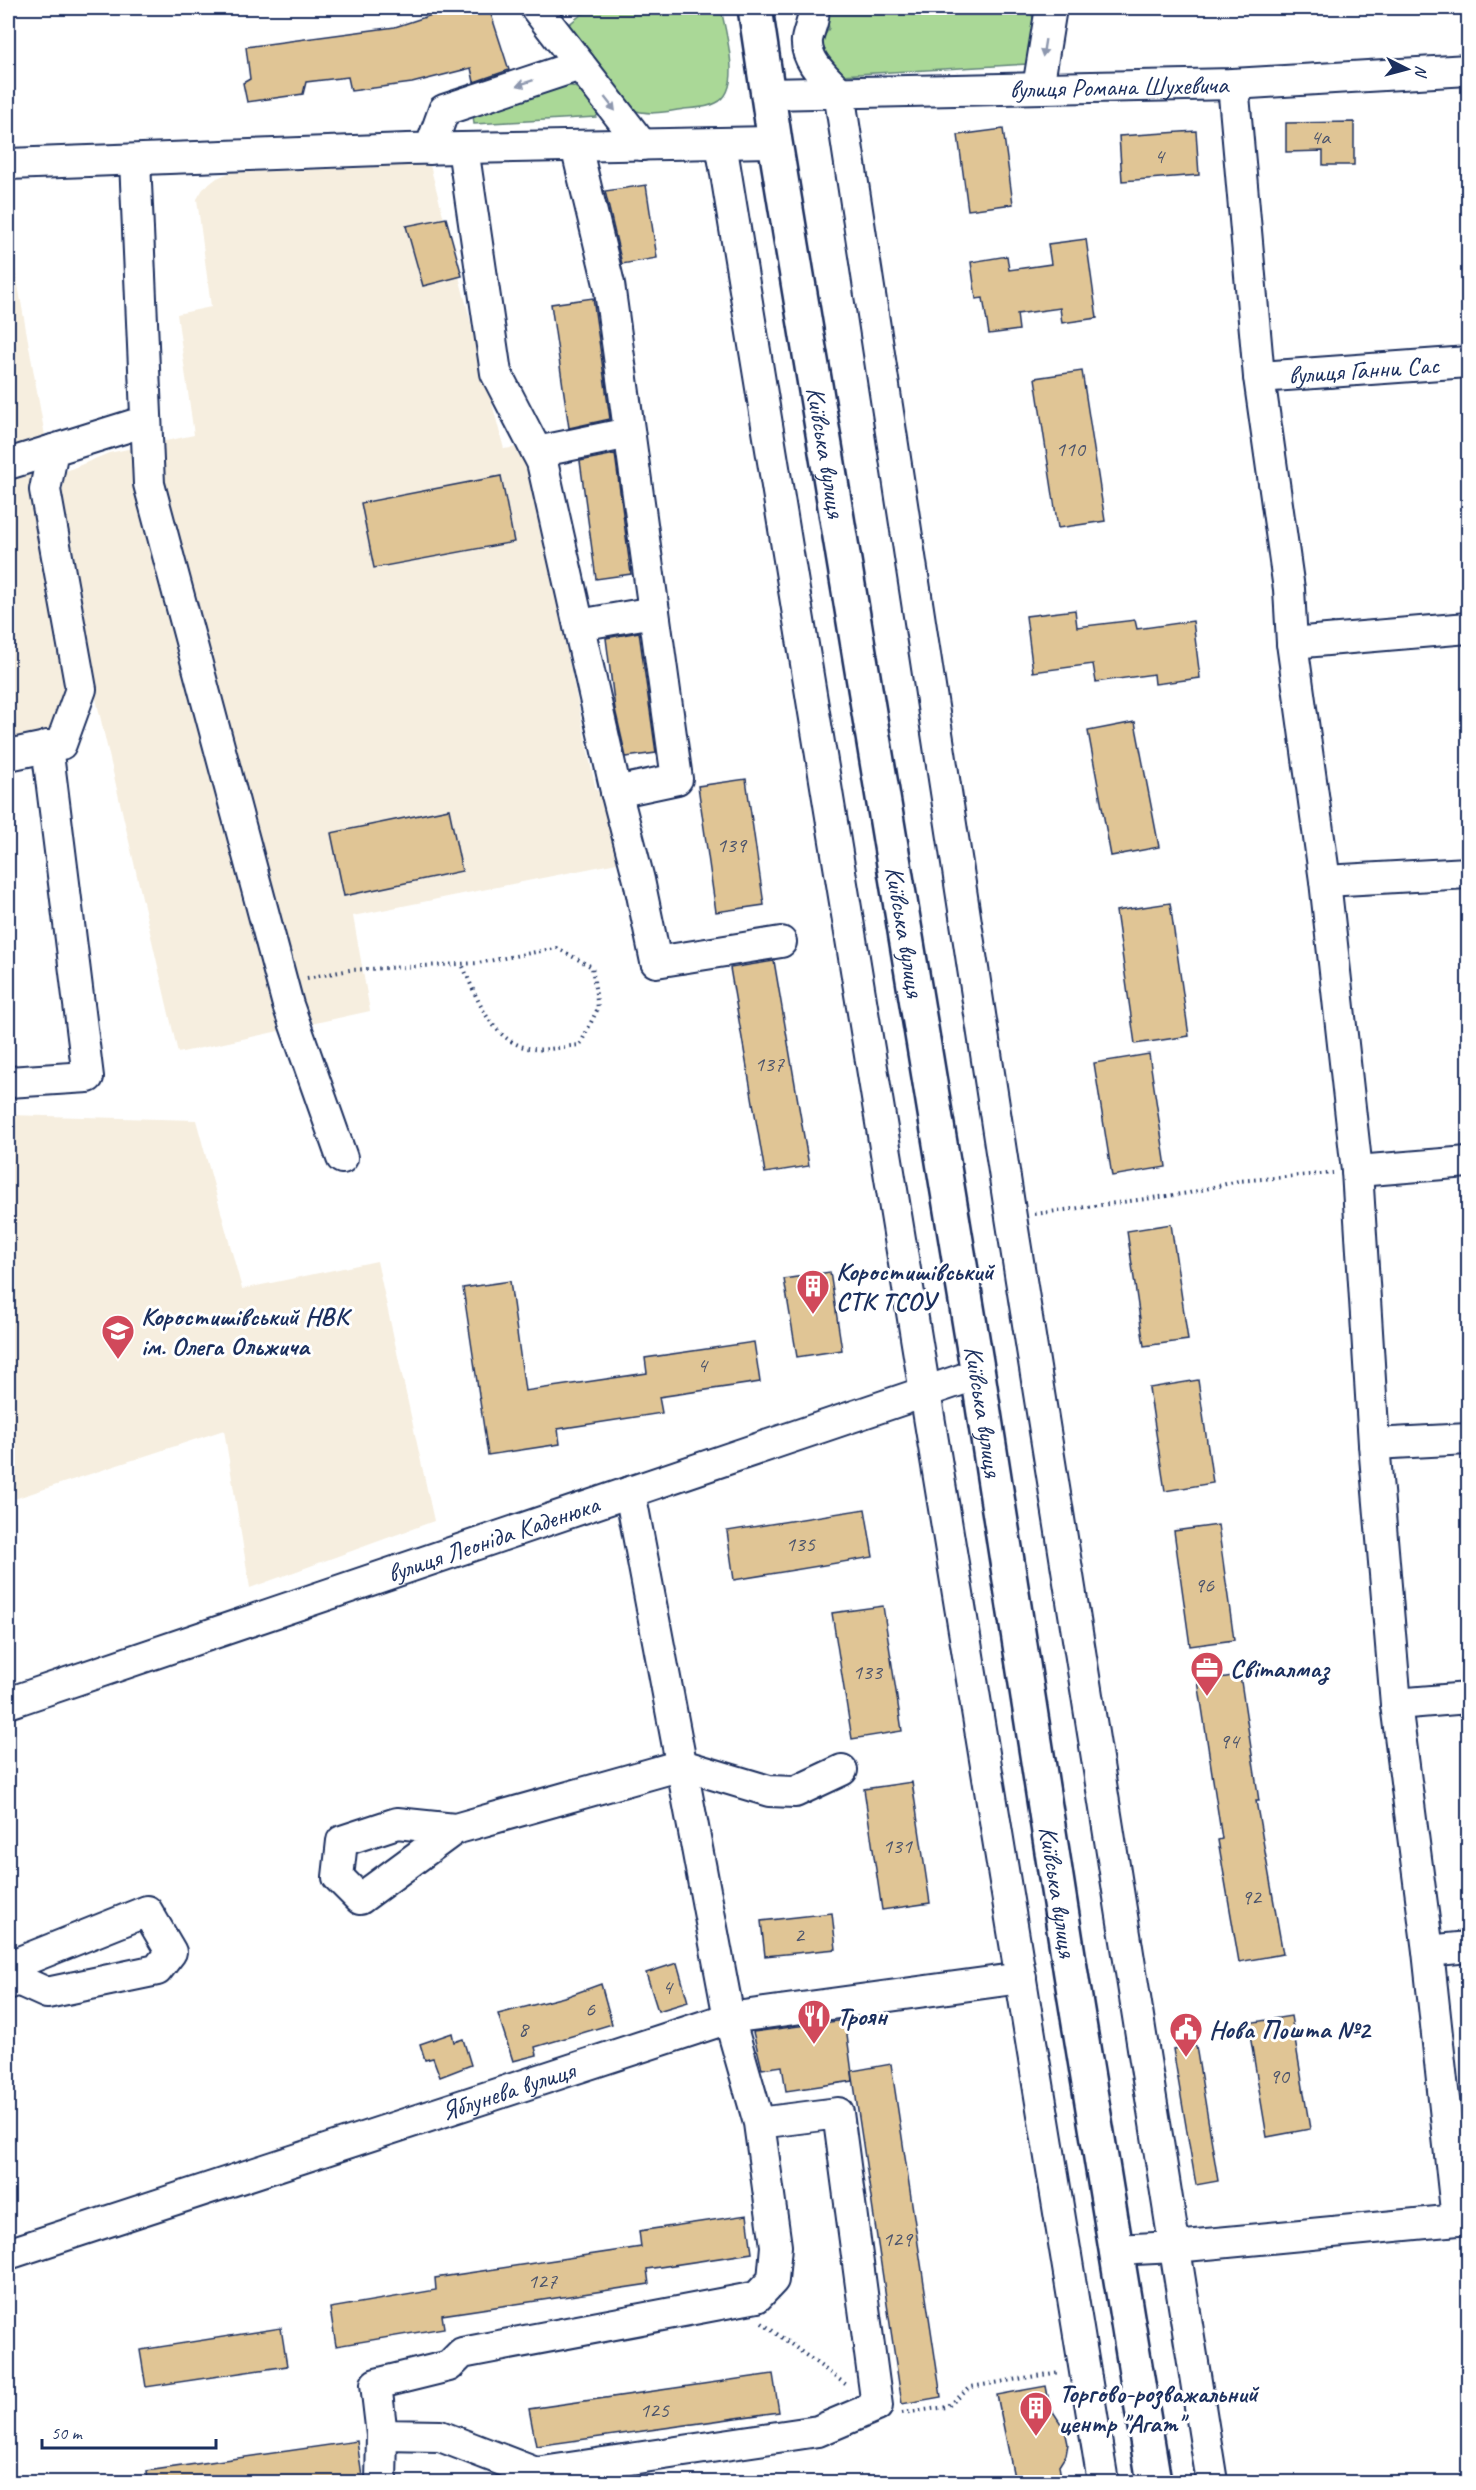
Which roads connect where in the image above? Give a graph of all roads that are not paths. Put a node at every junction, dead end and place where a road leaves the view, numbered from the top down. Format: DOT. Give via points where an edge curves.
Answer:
graph roads {
  1 [pos="536,8"];
  2 [pos="755,8"];
  3 [pos="813,8"];
  4 [pos="1051,8"];
  5 [pos="580,65"];
  6 [pos="1468,70"];
  7 [pos="1233,84"];
  8 [pos="1038,88"];
  9 [pos="839,92"];
  10 [pos="768,94"];
  11 [pos="775,142"];
  12 [pos="721,143"];
  13 [pos="642,145"];
  14 [pos="576,146"];
  15 [pos="463,148"];
  16 [pos="430,149"];
  17 [pos="135,160"];
  18 [pos="8,164"];
  19 [pos="1468,362"];
  20 [pos="1259,377"];
  21 [pos="146,421"];
  22 [pos="629,433"];
  23 [pos="53,450"];
  24 [pos="537,452"];
  25 [pos="8,464"];
  26 [pos="654,612"];
  27 [pos="579,625"];
  28 [pos="1468,628"];
  29 [pos="1292,643"];
  30 [pos="47,746"];
  31 [pos="8,755"];
  32 [pos="616,792"];
  33 [pos="1468,873"];
  34 [pos="1324,881"];
  35 [pos="781,942"];
  36 [pos="8,1082"];
  37 [pos="342,1158"];
  38 [pos="1468,1162"];
  39 [pos="1357,1171"];
  40 [pos="978,1374"];
  41 [pos="924,1392"];
  42 [pos="1468,1439"];
  43 [pos="1374,1444"];
  44 [pos="630,1492"];
  45 [pos="1468,1698"];
  46 [pos="8,1703"];
  47 [pos="1396,1704"];
  48 [pos="682,1765"];
  49 [pos="842,1770"];
  50 [pos="455,1829"];
  51 [pos="1468,1947"];
  52 [pos="1428,1951"];
  53 [pos="1021,1978"];
  54 [pos="729,2018"];
  55 [pos="759,2123"];
  56 [pos="1463,2219"];
  57 [pos="1175,2247"];
  58 [pos="1115,2250"];
  59 [pos="8,2254"];
  60 [pos="382,2435"];
  61 [pos="381,2482"];
  62 [pos="1103,2482"];
  63 [pos="1154,2482"];
  64 [pos="1212,2482"];
  1 -- 5 [label="street"];
  2 -- 10 [label="main road, Київська вулиця"];
  3 -- 9 [label="street" via="807,42 813,63"];
  4 -- 8 [label="street, one-way"];
  5 -- 13 [label="street, one-way"];
  5 -- 16 [label="street, one-way" via="444,110"];
  6 -- 7 [label="street, вулиця Романа Шухевича"];
  7 -- 8 [label="street, вулиця Романа Шухевича"];
  7 -- 20 [label="street"];
  8 -- 9 [label="street, вулиця Романа Шухевича"];
  9 -- 10 [label="street, вулиця Романа Шухевича"];
  9 -- 57 [label="street" via="1011,1217"];
  10 -- 11 [label="main road, Київська вулиця"];
  11 -- 12 [label="street"];
  11 -- 40 [label="main road, Київська вулиця"];
  12 -- 13 [label="street"];
  12 -- 41 [label="street"];
  13 -- 14 [label="street"];
  14 -- 15 [label="street"];
  14 -- 22 [label="street" via="609,284"];
  15 -- 16 [label="street"];
  15 -- 24 [label="street" via="496,372"];
  16 -- 17 [label="street"];
  17 -- 18 [label="street"];
  17 -- 21 [label="street"];
  19 -- 20 [label="street, вулиця Ганни Сас"];
  20 -- 29 [label="street" via="1289,589"];
  21 -- 23 [label="street"];
  21 -- 37 [label="street" via="149,484 282,983"];
  22 -- 24 [label="street"];
  22 -- 26 [label="street"];
  23 -- 25 [label="street"];
  23 -- 30 [label="street" via="45,490 81,689 61,744"];
  24 -- 27 [label="street"];
  26 -- 27 [label="street"];
  26 -- 32 [label="street" via="677,779"];
  27 -- 32 [label="street"];
  28 -- 29 [label="street"];
  29 -- 34 [label="street"];
  30 -- 31 [label="street"];
  30 -- 36 [label="street" via="88,1077"];
  32 -- 35 [label="street" via="656,962"];
  33 -- 34 [label="street"];
  34 -- 39 [label="street"];
  38 -- 39 [label="street"];
  39 -- 43 [label="street"];
  40 -- 41 [label="street, вулиця Леоніда Каденюка"];
  40 -- 58 [label="main road, Київська вулиця"];
  41 -- 44 [label="street, вулиця Леоніда Каденюка"];
  41 -- 53 [label="street"];
  42 -- 43 [label="street"];
  43 -- 47 [label="street"];
  44 -- 46 [label="street, вулиця Леоніда Каденюка"];
  44 -- 48 [label="street"];
  45 -- 47 [label="street"];
  47 -- 52 [label="street"];
  48 -- 49 [label="street" via="769,1791 795,1792"];
  48 -- 50 [label="street"];
  48 -- 54 [label="street"];
  51 -- 52 [label="street"];
  52 -- 56 [label="street"];
  53 -- 54 [label="street, Яблунева вулиця"];
  53 -- 62 [label="street"];
  54 -- 55 [label="street"];
  54 -- 59 [label="street, Яблунева вулиця"];
  55 -- 60 [label="street" via="776,2246 773,2280 757,2297 462,2353 449,2366 376,2384"];
  55 -- 60 [label="street" via="838,2113 878,2406 818,2431 536,2473 440,2436"];
  56 -- 57 [label="street"];
  57 -- 58 [label="street"];
  57 -- 64 [label="street"];
  58 -- 63 [label="main road, Київська вулиця"];
  60 -- 61 [label="street"];
}
